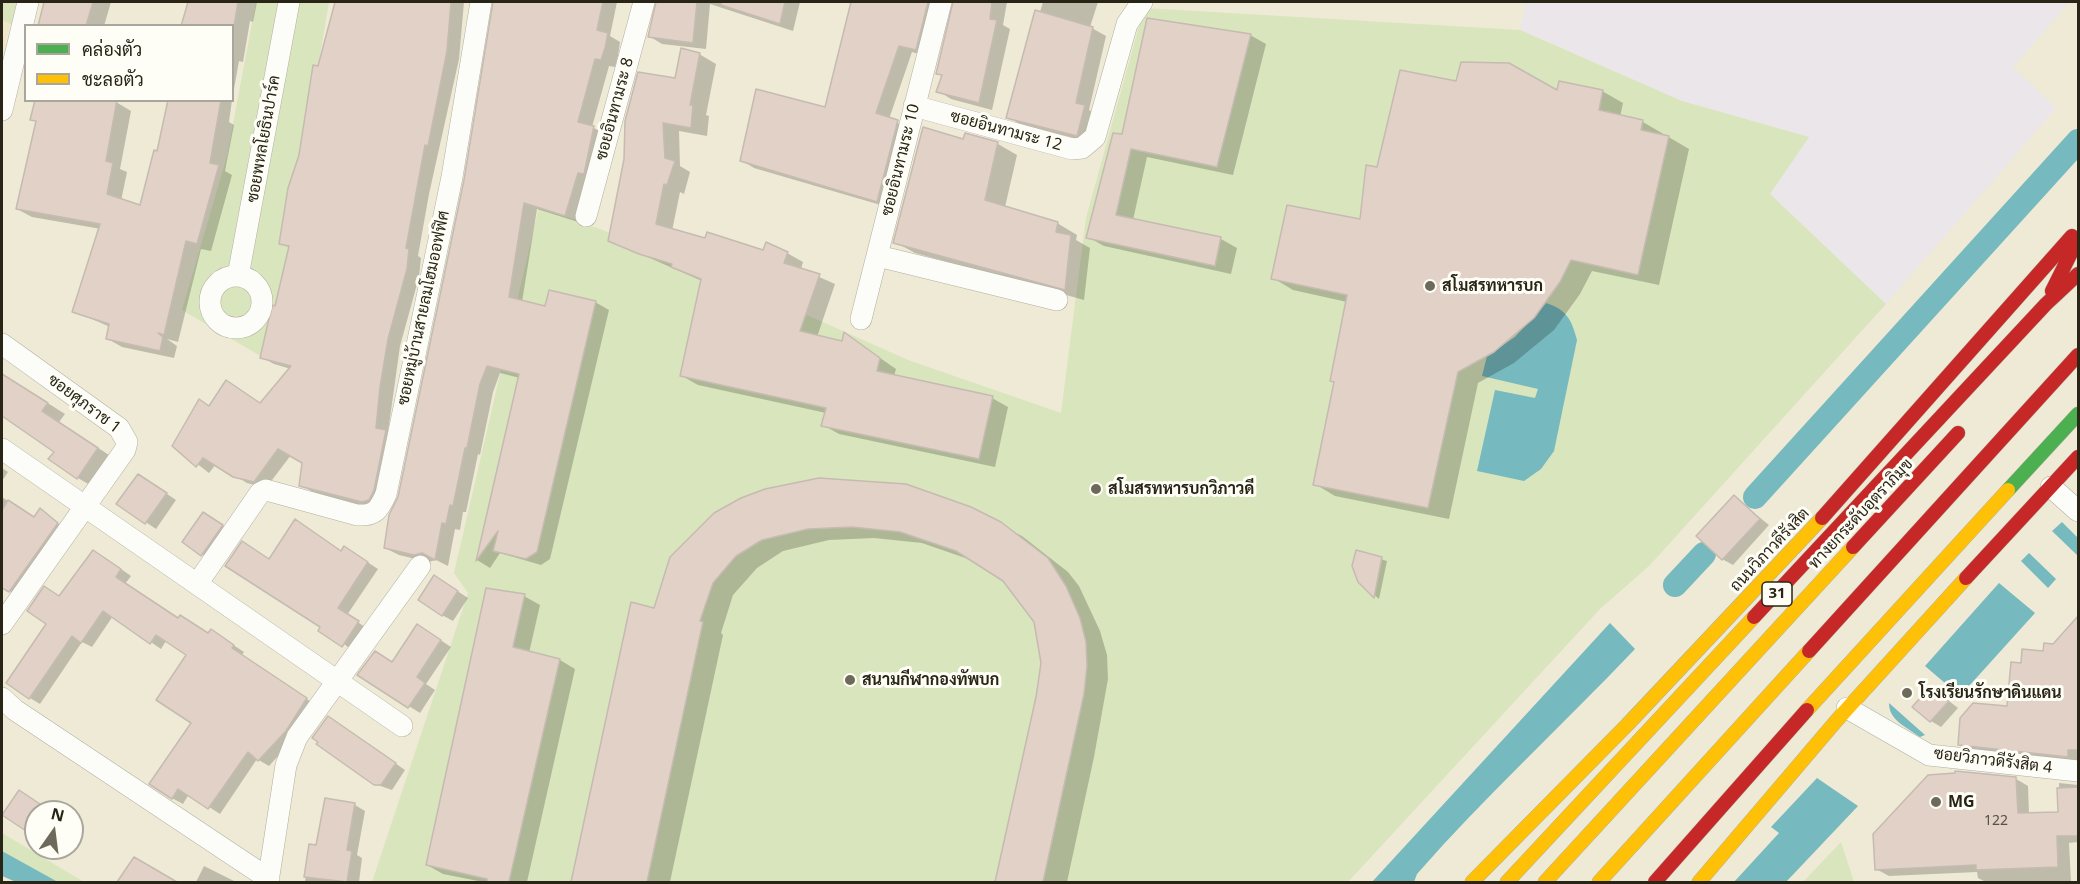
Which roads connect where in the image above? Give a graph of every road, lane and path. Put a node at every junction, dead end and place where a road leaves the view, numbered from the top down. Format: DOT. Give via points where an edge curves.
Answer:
graph roads {
  1 [pos="28,2"];
  2 [pos="289,2"];
  3 [pos="481,2"];
  4 [pos="644,2"];
  5 [pos="941,2"];
  6 [pos="1142,2"];
  7 [pos="914,106"];
  8 [pos="2,110"];
  9 [pos="586,216"];
  10 [pos="2079,229"];
  11 [pos="2079,239"];
  12 [pos="878,256"];
  13 [pos="2079,274"];
  14 [pos="238,276"];
  15 [pos="1057,300"];
  16 [pos="2046,304"];
  17 [pos="861,319"];
  18 [pos="2,344"];
  19 [pos="2079,355"];
  20 [pos="2079,414"];
  21 [pos="1966,424"];
  22 [pos="2,449"];
  23 [pos="2079,457"];
  24 [pos="2050,487"];
  25 [pos="86,507"];
  26 [pos="2079,511"];
  27 [pos="420,566"];
  28 [pos="197,584"];
  29 [pos="2,624"];
  30 [pos="336,681"];
  31 [pos="2,698"];
  32 [pos="1847,708"];
  33 [pos="402,726"];
  34 [pos="2079,771"];
  35 [pos="1736,792"];
  36 [pos="1682,873"];
  37 [pos="268,880"];
  38 [pos="1472,882"];
  39 [pos="1507,882"];
  40 [pos="1545,882"];
  41 [pos="1599,882"];
  42 [pos="1655,882"];
  43 [pos="1699,882"];
  1 -- 8 [label="street"];
  2 -- 14 [label="street, ซอยพหลโยธินปาร์ค"];
  3 -- 28 [label="street, ซอยหมู่บ้านสายลมโฮมออฟฟิศ" via="452,177 386,494 379,509 370,516 266,490 260,493"];
  4 -- 9 [label="street, ซอยอินทามระ 8"];
  5 -- 7 [label="street, ซอยอินทามระ 10"];
  6 -- 7 [label="street, ซอยอินทามระ 12" via="1127,24 1095,137 1082,148 1072,149"];
  7 -- 12 [label="street, ซอยอินทามระ 10"];
  10 -- 38 [label="main road, ถนนวิภาวดีรังสิต / 31" via="1700,651"];
  11 -- 16 [label="main road"];
  12 -- 15 [label="street"];
  12 -- 17 [label="street, ซอยอินทามระ 10"];
  13 -- 16 [label="main road, 31"];
  16 -- 39 [label="main road, 31"];
  18 -- 25 [label="street, ซอยศุภราช 1" via="125,434 126,450"];
  19 -- 41 [label="main road"];
  20 -- 35 [label="main road" via="1869,640"];
  21 -- 40 [label="main road, ทางยกระดับอุตราภิมุข / 31"];
  22 -- 25 [label="street"];
  23 -- 24 [label="main road"];
  24 -- 26 [label="street"];
  24 -- 32 [label="main road"];
  25 -- 28 [label="street"];
  25 -- 29 [label="street"];
  27 -- 30 [label="street"];
  28 -- 30 [label="street"];
  30 -- 33 [label="street"];
  30 -- 37 [label="street" via="292,748 286,765"];
  31 -- 37 [label="street"];
  32 -- 34 [label="street, ซอยวิภาวดีรังสิต 4" via="1929,755"];
  32 -- 43 [label="main road"];
  35 -- 36 [label="main road"];
  35 -- 42 [label="main road"];
}
